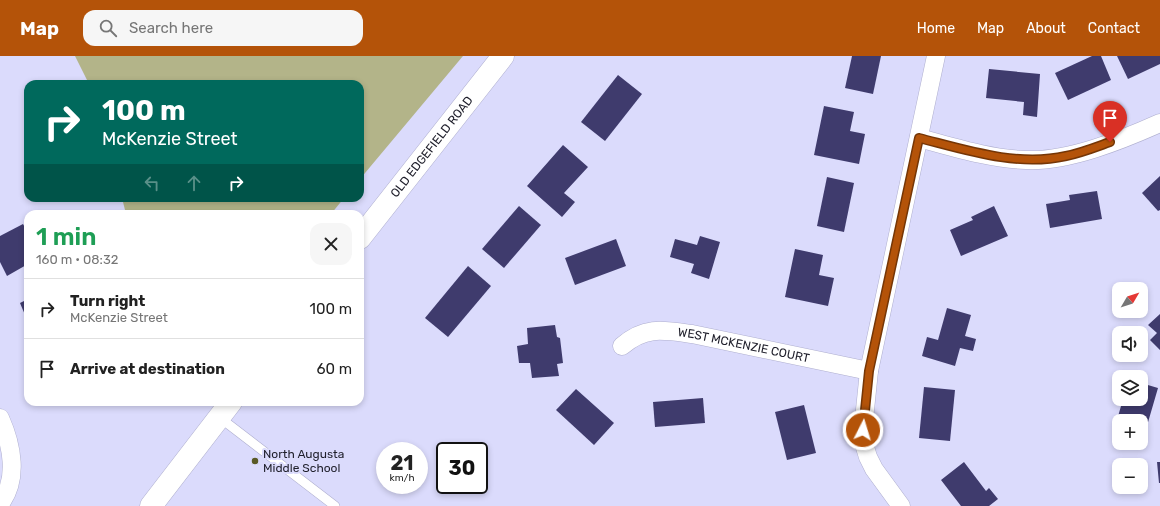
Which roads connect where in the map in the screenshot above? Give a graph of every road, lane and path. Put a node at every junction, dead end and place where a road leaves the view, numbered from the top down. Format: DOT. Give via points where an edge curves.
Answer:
graph roads {
  1 [pos="503,56"];
  2 [pos="936,56"];
  3 [pos="1160,123"];
  4 [pos="919,138"];
  5 [pos="364,233"];
  6 [pos="622,346"];
  7 [pos="869,371"];
  8 [pos="225,410"];
  9 [pos="0,418"];
  10 [pos="0,504"];
  11 [pos="151,506"];
  12 [pos="334,506"];
  13 [pos="900,506"];
  1 -- 5 [label="street, OLD EDGEFIELD ROAD"];
  2 -- 4 [label="street"];
  3 -- 4 [label="street" via="1067,156 1047,159 1005,158"];
  4 -- 7 [label="street"];
  6 -- 7 [label="street, WEST MCKENZIE COURT" via="640,334 665,330"];
  7 -- 13 [label="street" via="864,444 874,469"];
  8 -- 11 [label="street"];
  8 -- 12 [label="lane"];
  9 -- 10 [label="street" via="6,432 12,463 7,495"];
}
